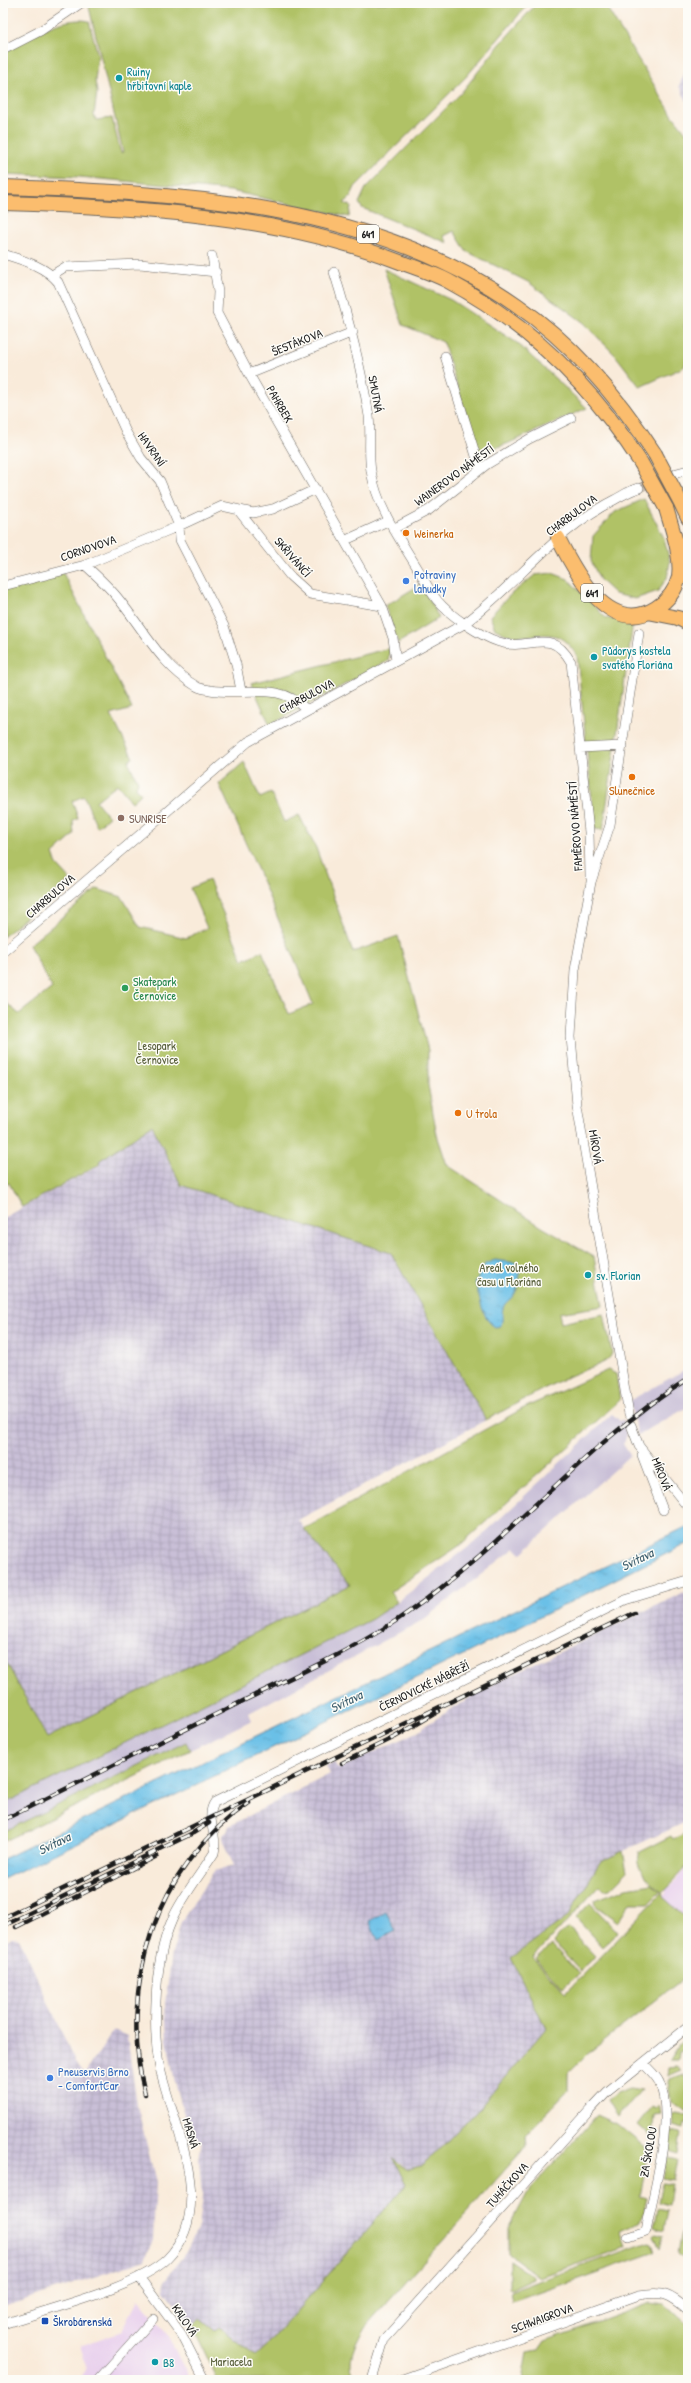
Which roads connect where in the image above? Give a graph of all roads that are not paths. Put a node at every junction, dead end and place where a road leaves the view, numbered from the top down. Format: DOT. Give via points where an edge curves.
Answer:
graph roads {
  1 [pos="81,3"];
  2 [pos="3,50"];
  3 [pos="3,187"];
  4 [pos="3,203"];
  5 [pos="3,254"];
  6 [pos="212,256"];
  7 [pos="216,272"];
  8 [pos="334,272"];
  9 [pos="52,275"];
  10 [pos="353,332"];
  11 [pos="445,356"];
  12 [pos="250,374"];
  13 [pos="571,418"];
  14 [pos="480,469"];
  15 [pos="688,470"];
  16 [pos="677,473"];
  17 [pos="639,488"];
  18 [pos="316,489"];
  19 [pos="666,508"];
  20 [pos="238,510"];
  21 [pos="688,518"];
  22 [pos="390,525"];
  23 [pos="179,526"];
  24 [pos="558,538"];
  25 [pos="346,540"];
  26 [pos="688,560"];
  27 [pos="85,565"];
  28 [pos="3,586"];
  29 [pos="382,606"];
  30 [pos="648,612"];
  31 [pos="688,623"];
  32 [pos="464,624"];
  33 [pos="639,633"];
  34 [pos="396,661"];
  35 [pos="241,691"];
  36 [pos="306,709"];
  37 [pos="623,746"];
  38 [pos="580,748"];
  39 [pos="591,882"];
  40 [pos="3,952"];
  41 [pos="629,1414"];
  42 [pos="631,1425"];
  43 [pos="639,1446"];
  44 [pos="686,1505"];
  45 [pos="663,1510"];
  46 [pos="688,1581"];
  47 [pos="216,1846"];
  48 [pos="688,2027"];
  49 [pos="643,2064"];
  50 [pos="628,2238"];
  51 [pos="139,2277"];
  52 [pos="688,2310"];
  53 [pos="152,2319"];
  54 [pos="3,2324"];
  55 [pos="98,2380"];
  56 [pos="205,2380"];
  57 [pos="372,2380"];
  58 [pos="400,2380"];
  1 -- 2 [label="street" via="40,32"];
  3 -- 21 [label="highway, 641, bridge" via="199,199 316,219 383,238 474,278 518,306 593,372 617,400 654,454"];
  4 -- 19 [label="highway, 641, bridge" via="89,206 198,215 314,235 376,252 446,280 508,319 559,361 601,405 641,463"];
  5 -- 9 [label="street, HAVRANÍ" via="30,263"];
  6 -- 7 [label="street, PAHRBEK"];
  7 -- 9 [label="street" via="140,264 65,267"];
  7 -- 12 [label="street, PAHRBEK" via="217,313"];
  8 -- 10 [label="street, SMUTNÁ"];
  9 -- 23 [label="street, HAVRANÍ" via="58,282 78,324 126,432 141,458 160,481"];
  10 -- 12 [label="street, ŠESTÁKOVA"];
  10 -- 22 [label="street, SMUTNÁ" via="369,418 371,471"];
  11 -- 14 [label="street"];
  12 -- 18 [label="street, PAHRBEK"];
  13 -- 14 [label="street, WAINEROVO NÁMĚSTÍ" via="529,439"];
  14 -- 22 [label="street, WAINEROVO NÁMĚSTÍ" via="429,510"];
  15 -- 16 [label="street"];
  17 -- 24 [label="street, CHARBULOVA" via="595,510"];
  18 -- 20 [label="street" via="273,509 253,513"];
  18 -- 25 [label="street, PAHRBEK"];
  19 -- 26 [label="highway, 641"];
  19 -- 30 [label="highway" via="677,555 678,578 668,598"];
  20 -- 23 [label="street, CORNOVOVA" via="222,506"];
  20 -- 29 [label="street, SKŘIVÁNČÍ" via="290,576 310,594"];
  22 -- 25 [label="street, WAINEROVO NÁMĚSTÍ"];
  22 -- 32 [label="street" via="437,600"];
  23 -- 27 [label="street, CORNOVOVA"];
  23 -- 35 [label="street, HAVRANÍ" via="180,540 224,626"];
  24 -- 30 [label="highway, 641" via="583,580 603,604 621,614"];
  24 -- 32 [label="street, CHARBULOVA"];
  25 -- 29 [label="street"];
  27 -- 28 [label="street, CORNOVOVA"];
  27 -- 35 [label="street" via="117,596 162,657 182,677 197,688"];
  29 -- 34 [label="street" via="393,638"];
  30 -- 31 [label="highway" via="672,616"];
  32 -- 34 [label="street, CHARBULOVA"];
  32 -- 38 [label="street, FAMĚROVO NÁMĚSTÍ" via="499,642 546,642 557,644 565,650 571,662"];
  33 -- 37 [label="street, FAMĚROVO NÁMĚSTÍ"];
  34 -- 36 [label="street, CHARBULOVA"];
  35 -- 36 [label="street" via="275,691 291,697"];
  36 -- 40 [label="street, CHARBULOVA" via="248,742"];
  37 -- 38 [label="street"];
  37 -- 39 [label="street, FAMĚROVO NÁMĚSTÍ" via="610,825"];
  38 -- 39 [label="street, FAMĚROVO NÁMĚSTÍ" via="589,832"];
  39 -- 41 [label="street, MÍROVÁ" via="575,970 572,1037 577,1105"];
  42 -- 43 [label="street, MÍROVÁ"];
  43 -- 44 [label="street, MÍROVÁ"];
  43 -- 45 [label="street, MÍROVÁ"];
  46 -- 47 [label="street, ČERNOVICKÉ NÁBŘEŽÍ" via="625,1600 220,1798 213,1806 210,1816"];
  47 -- 51 [label="street, MASNÁ" via="172,1920 163,1949 156,1999 155,2026 160,2066 185,2153 191,2201 189,2219 178,2246 166,2259"];
  48 -- 49 [label="street, TUHÁČKOVA"];
  49 -- 50 [label="street, ZA ŠKOLOU" via="659,2081 665,2103 666,2124 646,2231"];
  49 -- 57 [label="street, TUHÁČKOVA" via="607,2092 590,2110 384,2340"];
  51 -- 54 [label="street, MASNÁ"];
  51 -- 56 [label="street, KALOVÁ" via="179,2330"];
  52 -- 58 [label="street, SCHWAIGROVA" via="674,2298 657,2292 639,2295"];
  53 -- 55 [label="street"];
}
